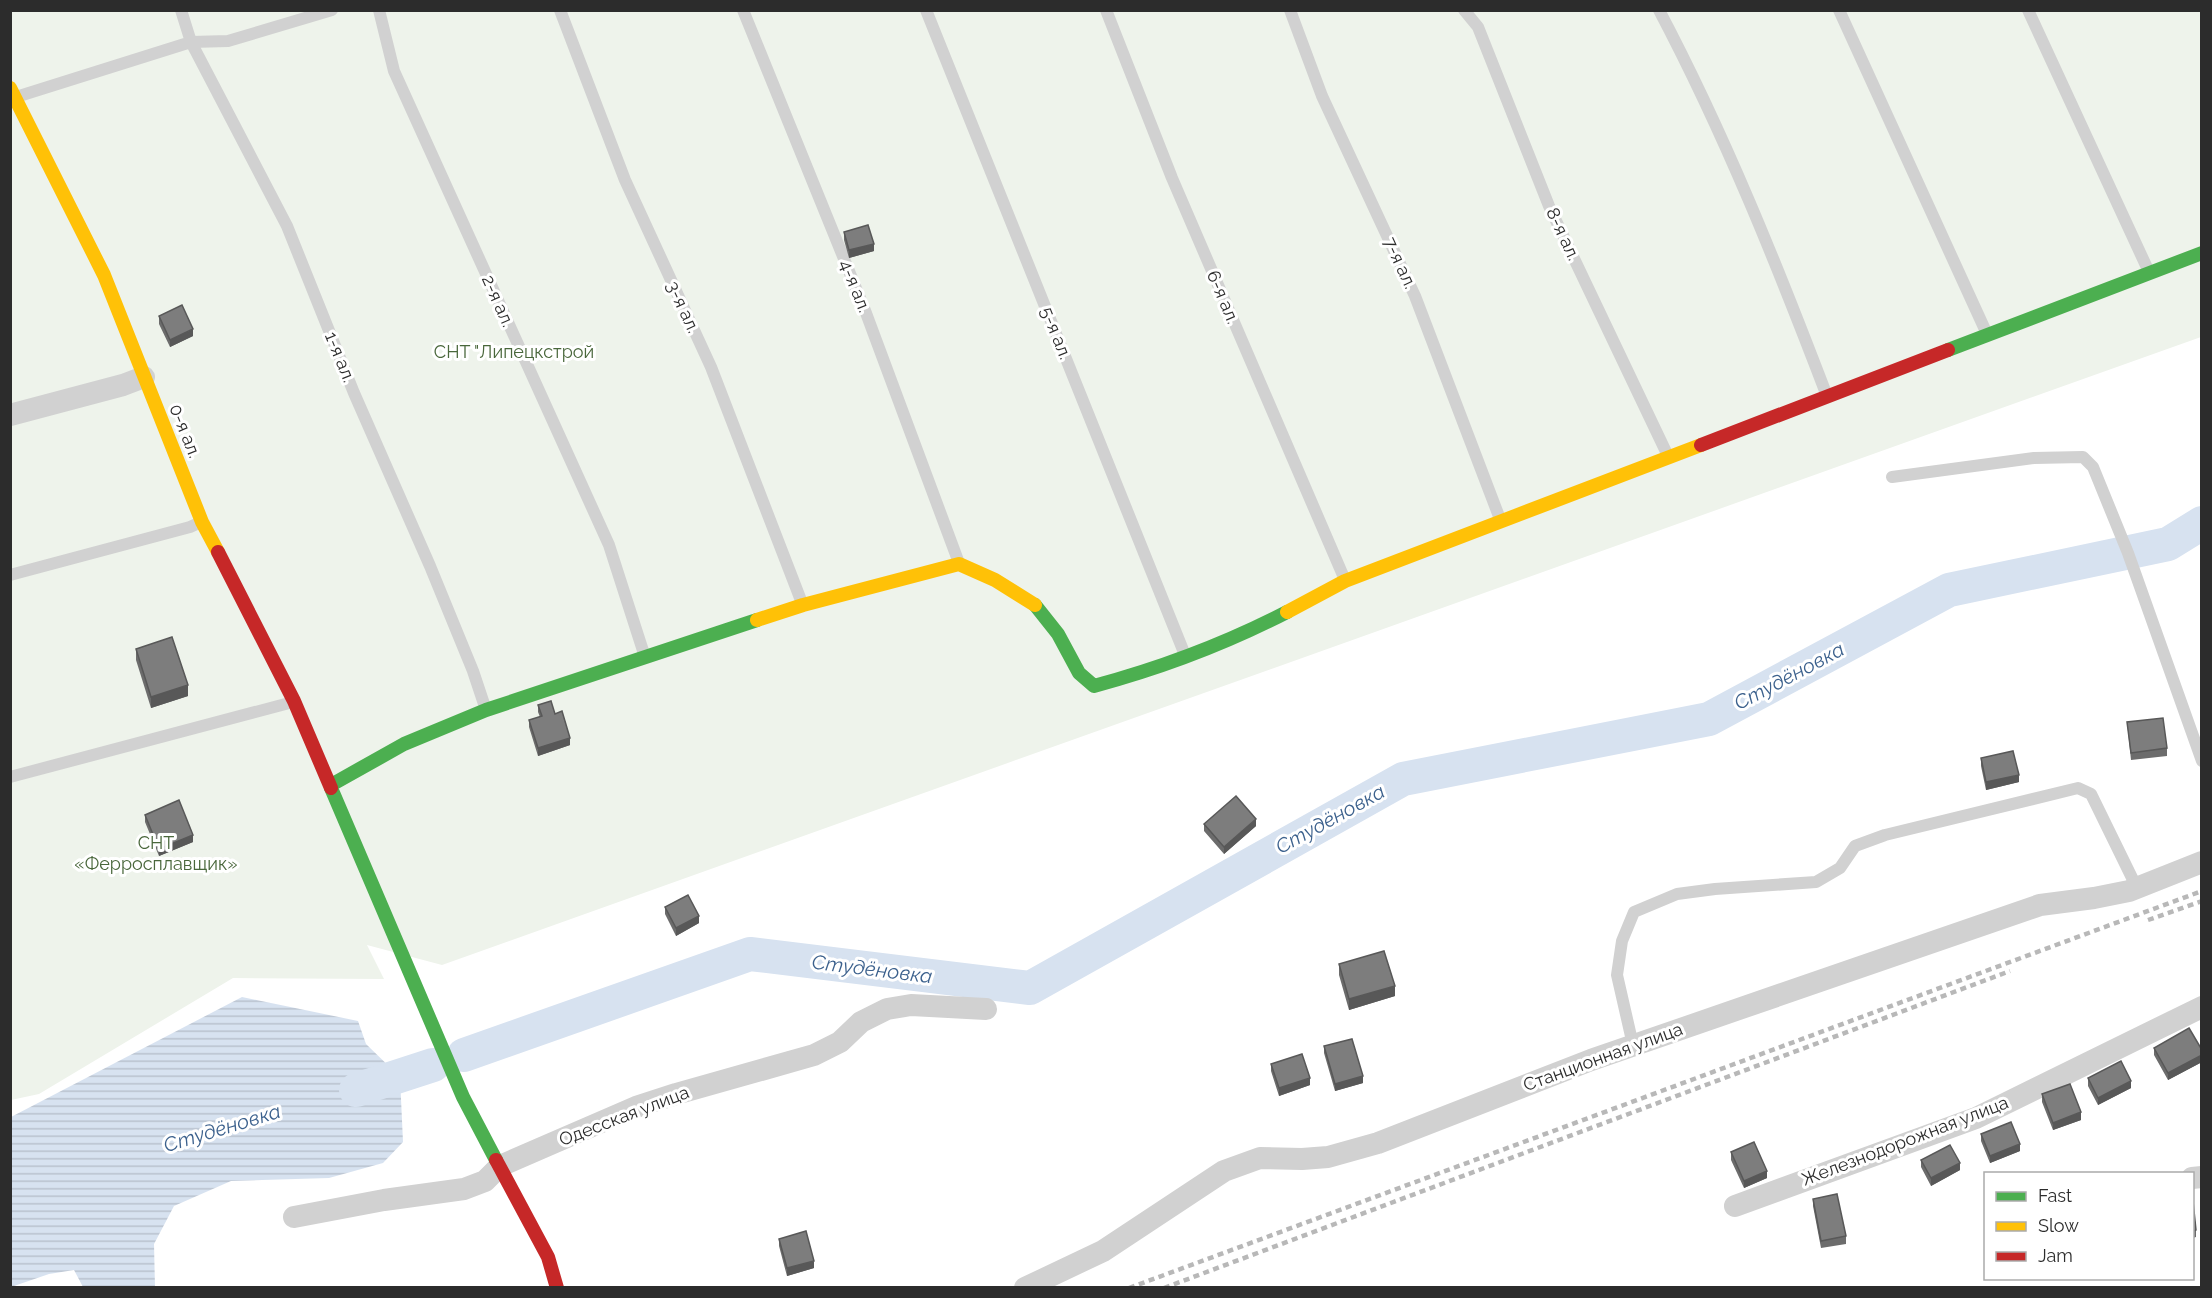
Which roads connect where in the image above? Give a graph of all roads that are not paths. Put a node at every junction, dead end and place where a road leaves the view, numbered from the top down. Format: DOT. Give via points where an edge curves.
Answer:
graph roads {
  1 [pos="181,10"];
  2 [pos="332,10"];
  3 [pos="379,10"];
  4 [pos="560,10"];
  5 [pos="743,10"];
  6 [pos="926,10"];
  7 [pos="1106,10"];
  8 [pos="1290,10"];
  9 [pos="1464,10"];
  10 [pos="1659,10"];
  11 [pos="1839,10"];
  12 [pos="2028,10"];
  13 [pos="190,42"];
  14 [pos="12,93"];
  15 [pos="2202,253"];
  16 [pos="2150,273"];
  17 [pos="1988,336"];
  18 [pos="144,376"];
  19 [pos="1827,397"];
  20 [pos="10,415"];
  21 [pos="1668,456"];
  22 [pos="1892,477"];
  23 [pos="1500,520"];
  24 [pos="202,522"];
  25 [pos="959,564"];
  26 [pos="10,575"];
  27 [pos="1345,581"];
  28 [pos="803,605"];
  29 [pos="1186,656"];
  30 [pos="645,658"];
  31 [pos="294,701"];
  32 [pos="486,710"];
  33 [pos="2202,761"];
  34 [pos="10,777"];
  35 [pos="331,785"];
  36 [pos="2202,862"];
  37 [pos="2137,888"];
  38 [pos="2202,1007"];
  39 [pos="986,1009"];
  40 [pos="1633,1045"];
  41 [pos="500,1166"];
  42 [pos="1735,1206"];
  43 [pos="294,1217"];
  44 [pos="557,1287"];
  45 [pos="1025,1287"];
  1 -- 13 [label="lane, 1-я ал."];
  2 -- 13 [label="lane" via="228,41"];
  3 -- 30 [label="lane, 2-я ал." via="394,71 609,545"];
  4 -- 28 [label="lane, 3-я ал." via="625,180 711,367"];
  5 -- 25 [label="lane, 4-я ал." via="866,313"];
  6 -- 29 [label="lane, 5-я ал."];
  7 -- 27 [label="lane, 6-я ал." via="1172,178"];
  8 -- 23 [label="lane, 7-я ал." via="1322,96 1415,296"];
  9 -- 21 [label="lane, 8-я ал." via="1478,27 1549,206"];
  10 -- 19 [label="lane" via="1770,248"];
  11 -- 17 [label="lane"];
  12 -- 16 [label="lane"];
  13 -- 14 [label="lane"];
  13 -- 32 [label="lane, 1-я ал." via="287,226"];
  14 -- 18 [label="street, 0-я ал." via="104,275"];
  15 -- 16 [label="street"];
  16 -- 17 [label="street"];
  17 -- 19 [label="street"];
  18 -- 20 [label="street"];
  18 -- 24 [label="street, 0-я ал."];
  19 -- 21 [label="street"];
  21 -- 23 [label="street"];
  22 -- 33 [label="lane" via="2034,458 2083,457 2093,467 2124,544"];
  23 -- 27 [label="street"];
  24 -- 26 [label="lane"];
  24 -- 31 [label="street, 0-я ал."];
  25 -- 28 [label="street"];
  25 -- 29 [label="street" via="1037,606 1058,634 1078,672 1094,686"];
  27 -- 29 [label="street" via="1266,622"];
  28 -- 30 [label="street"];
  30 -- 32 [label="street"];
  31 -- 34 [label="lane"];
  31 -- 35 [label="street, 0-я ал."];
  32 -- 35 [label="street" via="404,744"];
  35 -- 41 [label="street, 0-я ал." via="463,1096"];
  36 -- 37 [label="street, Станционная улица"];
  37 -- 40 [label="street, Станционная улица" via="2040,905"];
  37 -- 40 [label="lane" via="2091,794 2078,788 1885,835 1855,846 1840,868 1816,882 1677,894 1634,912 1622,941 1617,975"];
  38 -- 42 [label="street, Железнодорожная улица" via="1976,1118"];
  39 -- 41 [label="street, Одесская улица" via="911,1005 887,1009 814,1055 636,1107"];
  40 -- 45 [label="street, Станционная улица" via="1378,1143 1328,1157 1260,1158 1224,1171 1103,1251"];
  41 -- 43 [label="street, Одесская улица" via="485,1181 464,1189"];
  41 -- 44 [label="street, 0-я ал." via="548,1257"];
}
